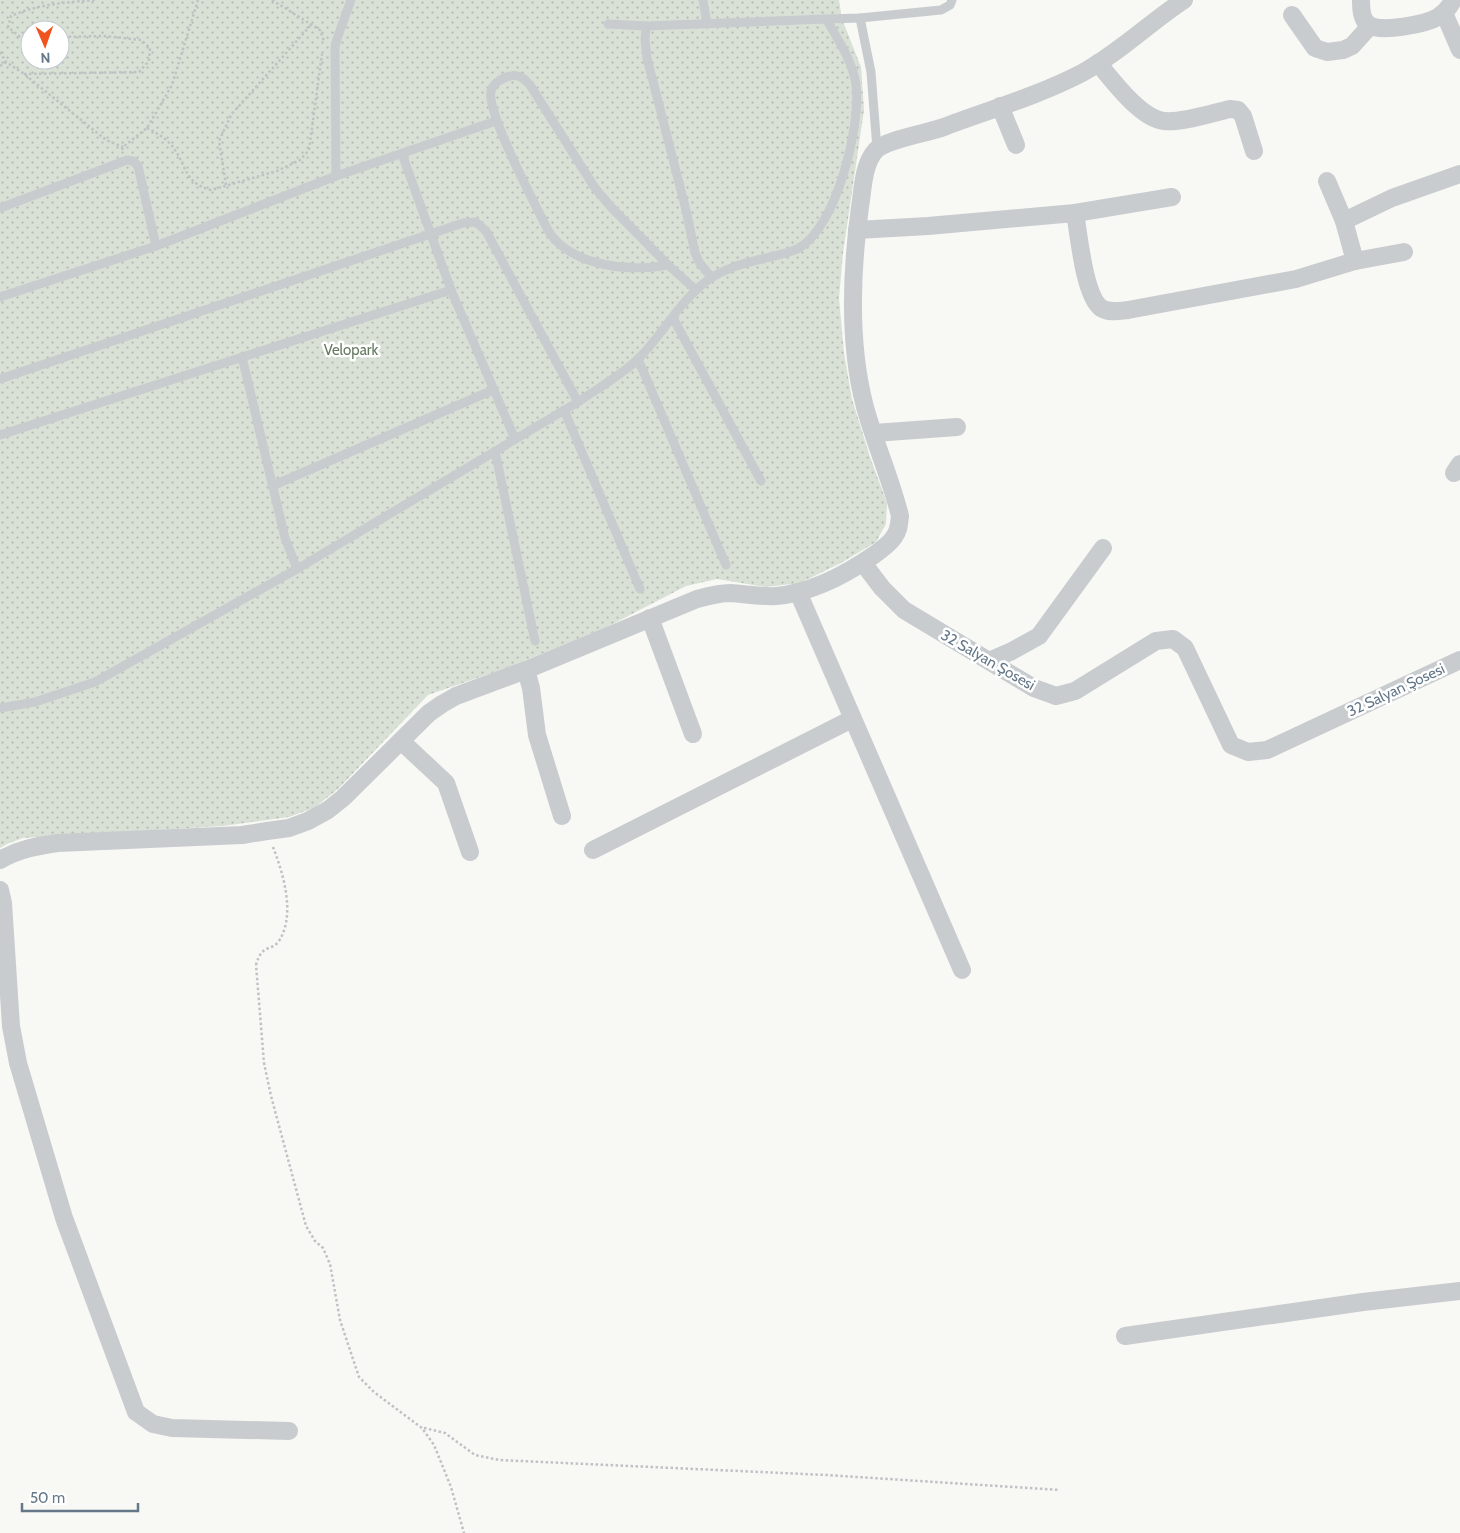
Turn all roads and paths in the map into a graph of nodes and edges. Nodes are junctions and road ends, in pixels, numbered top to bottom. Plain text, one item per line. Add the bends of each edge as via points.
1 (97, 0) edge
2 (198, 0) edge
3 (272, 0) edge
4 (351, 0) edge
5 (703, 0) edge
6 (952, 0) edge
7 (1184, 0) edge
8 (1361, 0) edge
9 (1448, 6) edge
10 (1292, 15) dead end
11 (860, 18) junction
12 (826, 19) junction
13 (608, 24) dead end
14 (707, 24) junction
15 (311, 25) junction
16 (646, 26) junction
17 (1370, 26) junction
18 (20, 37) edge
19 (70, 37) edge
20 (1460, 50) edge
21 (0, 52) edge
22 (6, 62) junction
23 (1098, 63) junction
24 (0, 66) edge
25 (24, 74) junction
26 (1000, 106) junction
27 (496, 121) junction
28 (147, 128) junction
29 (1016, 146) dead end
30 (123, 147) junction
31 (877, 149) junction
32 (1254, 151) dead end
33 (402, 154) junction
34 (119, 163) junction
35 (1460, 174) edge
36 (336, 176) junction
37 (1327, 181) dead end
38 (226, 185) junction
39 (1172, 196) dead end
40 (0, 208) edge
41 (1075, 213) junction
42 (1344, 221) junction
43 (857, 230) junction
44 (430, 235) junction
45 (156, 246) junction
46 (1404, 252) dead end
47 (1355, 261) junction
48 (668, 265) junction
49 (711, 278) junction
50 (451, 290) junction
51 (696, 290) junction
52 (0, 297) edge
53 (673, 318) junction
54 (242, 357) junction
55 (638, 359) junction
56 (0, 379) edge
57 (494, 390) junction
58 (578, 402) junction
59 (564, 410) junction
60 (957, 427) dead end
61 (874, 433) junction
62 (0, 435) edge
63 (514, 439) junction
64 (495, 451) junction
65 (762, 481) dead end
66 (272, 486) junction
67 (1103, 548) dead end
68 (862, 563) junction
69 (726, 565) dead end
70 (297, 569) junction
71 (640, 589) dead end
72 (798, 592) junction
73 (650, 618) junction
74 (535, 640) dead end
75 (1460, 660) edge
76 (989, 661) junction
77 (526, 670) junction
78 (0, 708) edge
79 (852, 719) junction
80 (693, 734) dead end
81 (401, 741) junction
82 (562, 816) dead end
83 (267, 831) junction
84 (593, 850) dead end
85 (470, 852) dead end
86 (0, 860) edge
87 (0, 890) edge
88 (962, 970) dead end
89 (1460, 1291) edge
90 (1125, 1336) dead end
91 (422, 1428) junction
92 (290, 1431) dead end
93 (1060, 1490) dead end
94 (464, 1533) edge

1 - 18 path via 26,10 11,16 8,27
2 - 28 path via 172,85
3 - 15 path
4 - 36 lane via 335,47
5 - 14 lane
6 - 11 lane via 941,10
7 - 23 street
8 - 17 street via 1361,10
9 - 17 street via 1437,18 1392,28
9 - 20 street
10 - 17 street via 1315,48 1327,52 1352,46
11 - 12 lane
11 - 31 lane via 871,72
12 - 14 lane
12 - 49 lane via 842,47 856,83 856,122 837,195 808,242 797,249 733,267
13 - 16 lane
14 - 16 lane
15 - 38 path via 231,115 219,141
15 - 38 path via 320,30 324,40 308,150 300,160 277,171
16 - 49 lane via 647,58 695,253
19 - 25 path via 140,40 150,48 149,61 139,72
21 - 22 path
22 - 24 path
22 - 25 path
23 - 26 street via 1059,84
23 - 32 street via 1129,100 1152,118 1174,121 1238,110
25 - 30 path via 106,140
26 - 29 street
26 - 31 street via 927,133 895,140
27 - 33 lane
27 - 48 lane via 555,242 574,254 626,269
27 - 48 lane via 490,99 495,83 511,76 525,78 595,188
28 - 30 path
28 - 38 path via 158,133 175,149 186,174 201,187 211,190
30 - 34 path
31 - 43 street via 865,174
33 - 36 lane
33 - 44 lane
34 - 40 lane
34 - 45 lane via 127,160 138,166
35 - 42 street via 1392,198
36 - 45 lane
37 - 42 street
39 - 41 street
41 - 43 street
41 - 47 street via 1088,288 1094,301 1112,312 1296,279
42 - 47 street
43 - 61 street via 854,344 865,407
44 - 50 lane
44 - 56 lane
44 - 58 lane via 470,222 482,226
45 - 52 lane
46 - 47 street
48 - 51 lane
49 - 51 lane
50 - 54 lane
50 - 57 lane
51 - 53 lane
53 - 55 lane
53 - 65 lane
54 - 62 lane
54 - 66 lane
55 - 58 lane
55 - 69 lane
57 - 63 lane
57 - 66 lane
58 - 59 lane
59 - 63 lane
59 - 71 lane
60 - 61 street
61 - 68 street via 897,503 899,528 888,544
63 - 64 lane
64 - 70 lane
64 - 74 lane
66 - 70 lane via 285,538
67 - 76 street via 1038,636
68 - 72 street via 834,579
68 - 76 street, 32 Salyan Şosesi via 904,610
70 - 78 lane via 95,682 35,702
72 - 73 street via 776,596 714,594
72 - 79 street
73 - 77 street
73 - 80 street
75 - 76 street, 32 Salyan Şosesi via 1266,750 1248,752 1231,745 1185,648 1174,639 1156,642 1075,691 1056,696 1034,688
77 - 81 street via 456,696 429,713
77 - 82 street via 537,735
79 - 84 street
79 - 88 street
81 - 83 street via 356,787 328,810 289,828
81 - 85 street via 446,783
83 - 86 street via 242,835 58,843 16,851
83 - 91 path via 287,898 286,918 279,940 265,948 256,965 264,1063 274,1105 306,1226 323,1248 330,1264 340,1320 359,1377
87 - 92 street via 11,1026 18,1063 64,1218 136,1412 153,1424 172,1428
89 - 90 street
91 - 93 path via 445,1433 475,1455 499,1460
91 - 94 path via 434,1445

